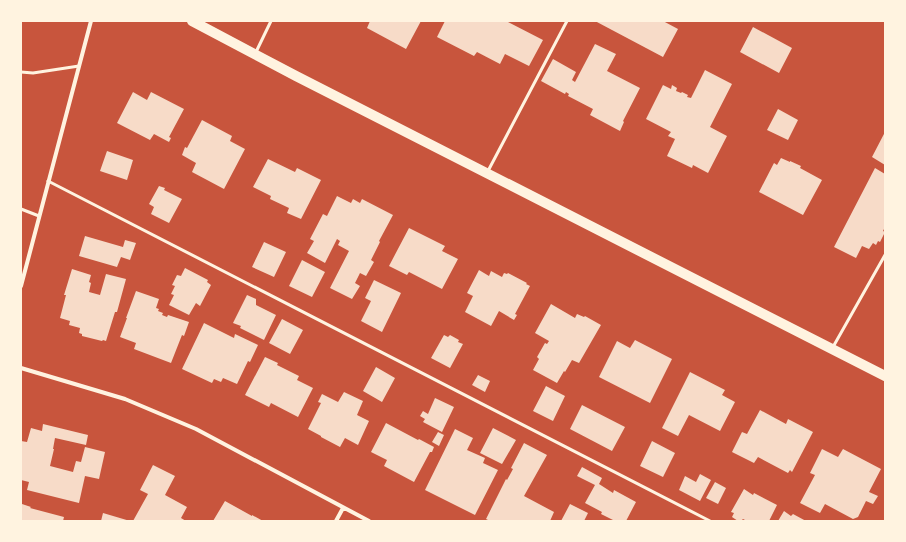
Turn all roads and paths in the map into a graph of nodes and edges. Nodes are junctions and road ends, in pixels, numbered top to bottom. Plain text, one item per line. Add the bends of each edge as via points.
1 (91, 21) edge
2 (192, 21) edge
3 (272, 21) edge
4 (567, 21) edge
5 (256, 54) junction
6 (79, 66) junction
7 (21, 72) edge
8 (488, 173) junction
9 (48, 182) junction
10 (21, 209) edge
11 (39, 216) junction
12 (885, 255) edge
13 (21, 286) edge
14 (832, 348) junction
15 (21, 368) edge
16 (885, 376) edge
17 (343, 508) junction
18 (336, 521) edge
19 (369, 521) edge
20 (710, 521) edge

1 - 6 street
2 - 5 main road
3 - 5 lane
4 - 8 lane
5 - 8 main road
6 - 7 lane via 32,73
6 - 9 street
8 - 14 main road
9 - 11 street
9 - 20 lane
10 - 11 lane
11 - 13 street
12 - 14 lane
14 - 16 main road
15 - 17 street via 125,399 196,429
17 - 18 street
17 - 19 street

